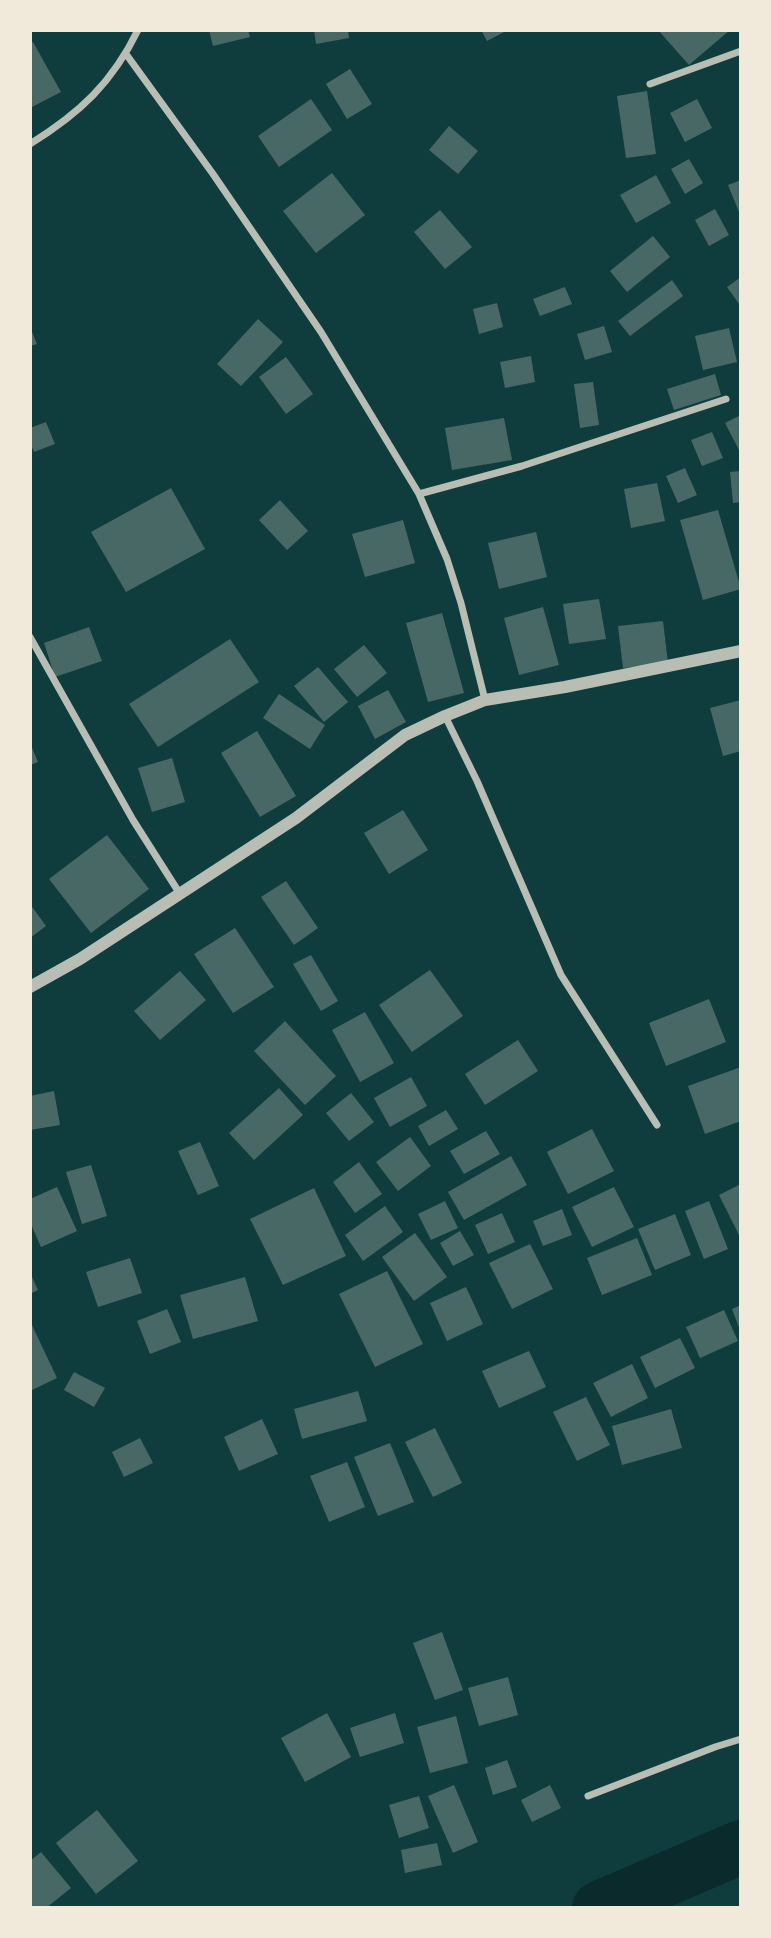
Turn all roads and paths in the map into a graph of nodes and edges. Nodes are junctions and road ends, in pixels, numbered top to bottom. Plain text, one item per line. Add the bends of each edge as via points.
1 (138, 30) edge
2 (741, 51) edge
3 (126, 54) junction
4 (650, 84) dead end
5 (30, 144) edge
6 (726, 399) dead end
7 (419, 494) junction
8 (30, 637) edge
9 (741, 651) edge
10 (485, 700) junction
11 (445, 716) junction
12 (180, 894) junction
13 (30, 987) edge
14 (657, 1125) dead end
15 (741, 1739) edge
16 (588, 1796) dead end

1 - 3 street
2 - 4 street
3 - 5 street via 113,75 74,115
3 - 7 street via 321,332
6 - 7 street via 522,466
7 - 10 street via 451,570
8 - 12 street via 132,820
9 - 10 street
10 - 11 street
11 - 12 street via 405,735 296,818
11 - 14 street via 561,975
12 - 13 street
15 - 16 street

